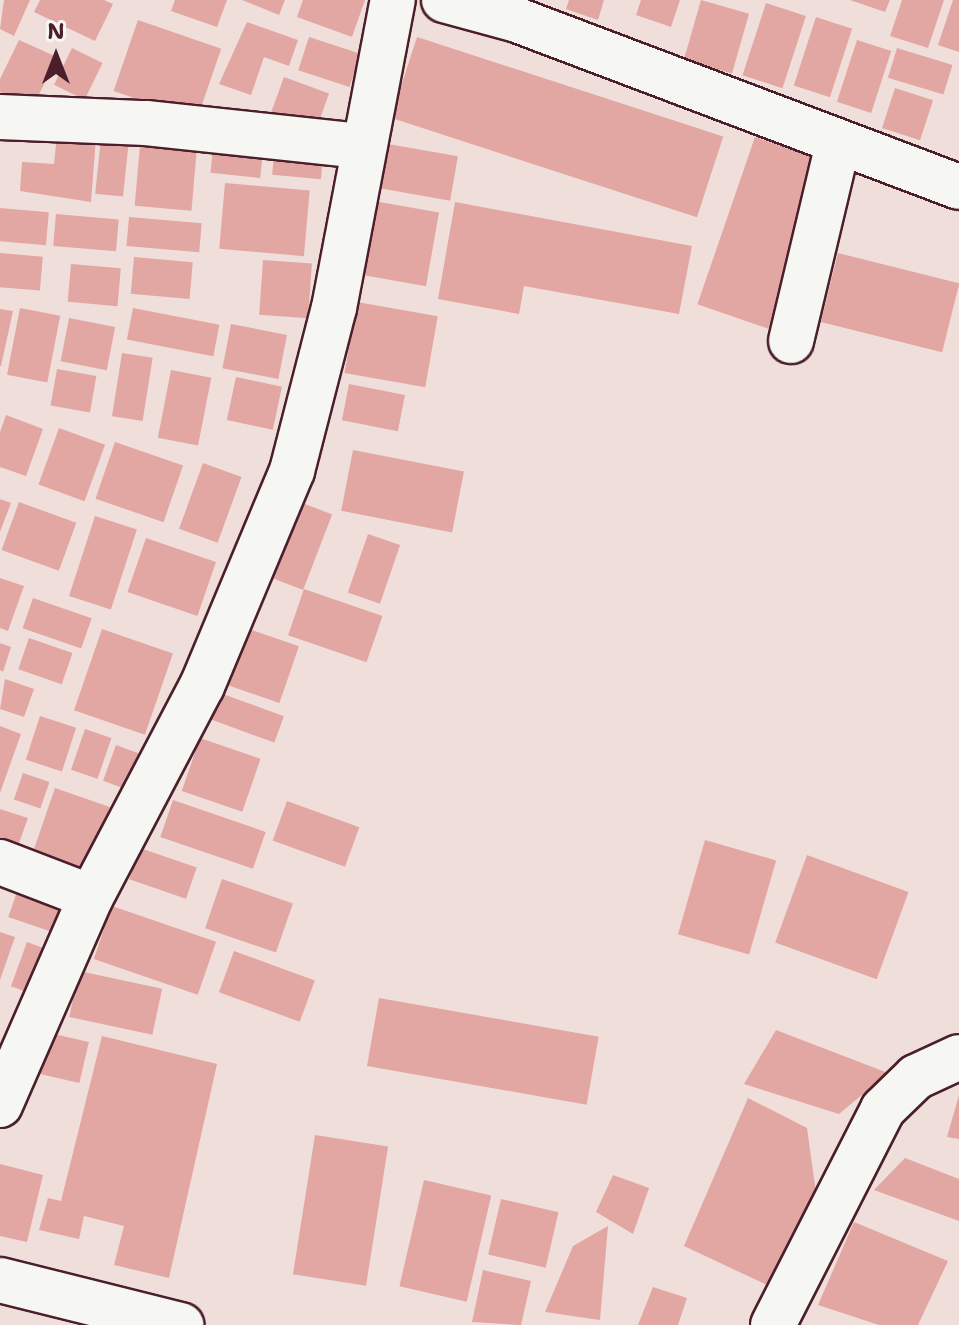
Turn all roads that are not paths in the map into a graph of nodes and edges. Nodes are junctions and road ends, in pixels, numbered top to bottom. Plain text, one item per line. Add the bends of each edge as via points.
1 (393, 0) edge
2 (444, 0) edge
3 (0, 117) edge
4 (838, 144) junction
5 (362, 146) junction
6 (959, 187) edge
7 (791, 341) dead end
8 (0, 862) edge
9 (91, 897) junction
10 (959, 1057) edge
11 (0, 1105) edge
12 (0, 1280) edge
13 (181, 1325) edge
14 (773, 1325) edge

1 - 5 street
2 - 4 street via 517,20
3 - 5 street via 146,123
4 - 6 street
4 - 7 street
5 - 9 street via 334,308 292,471 202,686
8 - 9 street
9 - 11 street
10 - 14 street via 916,1077 883,1109
12 - 13 street

